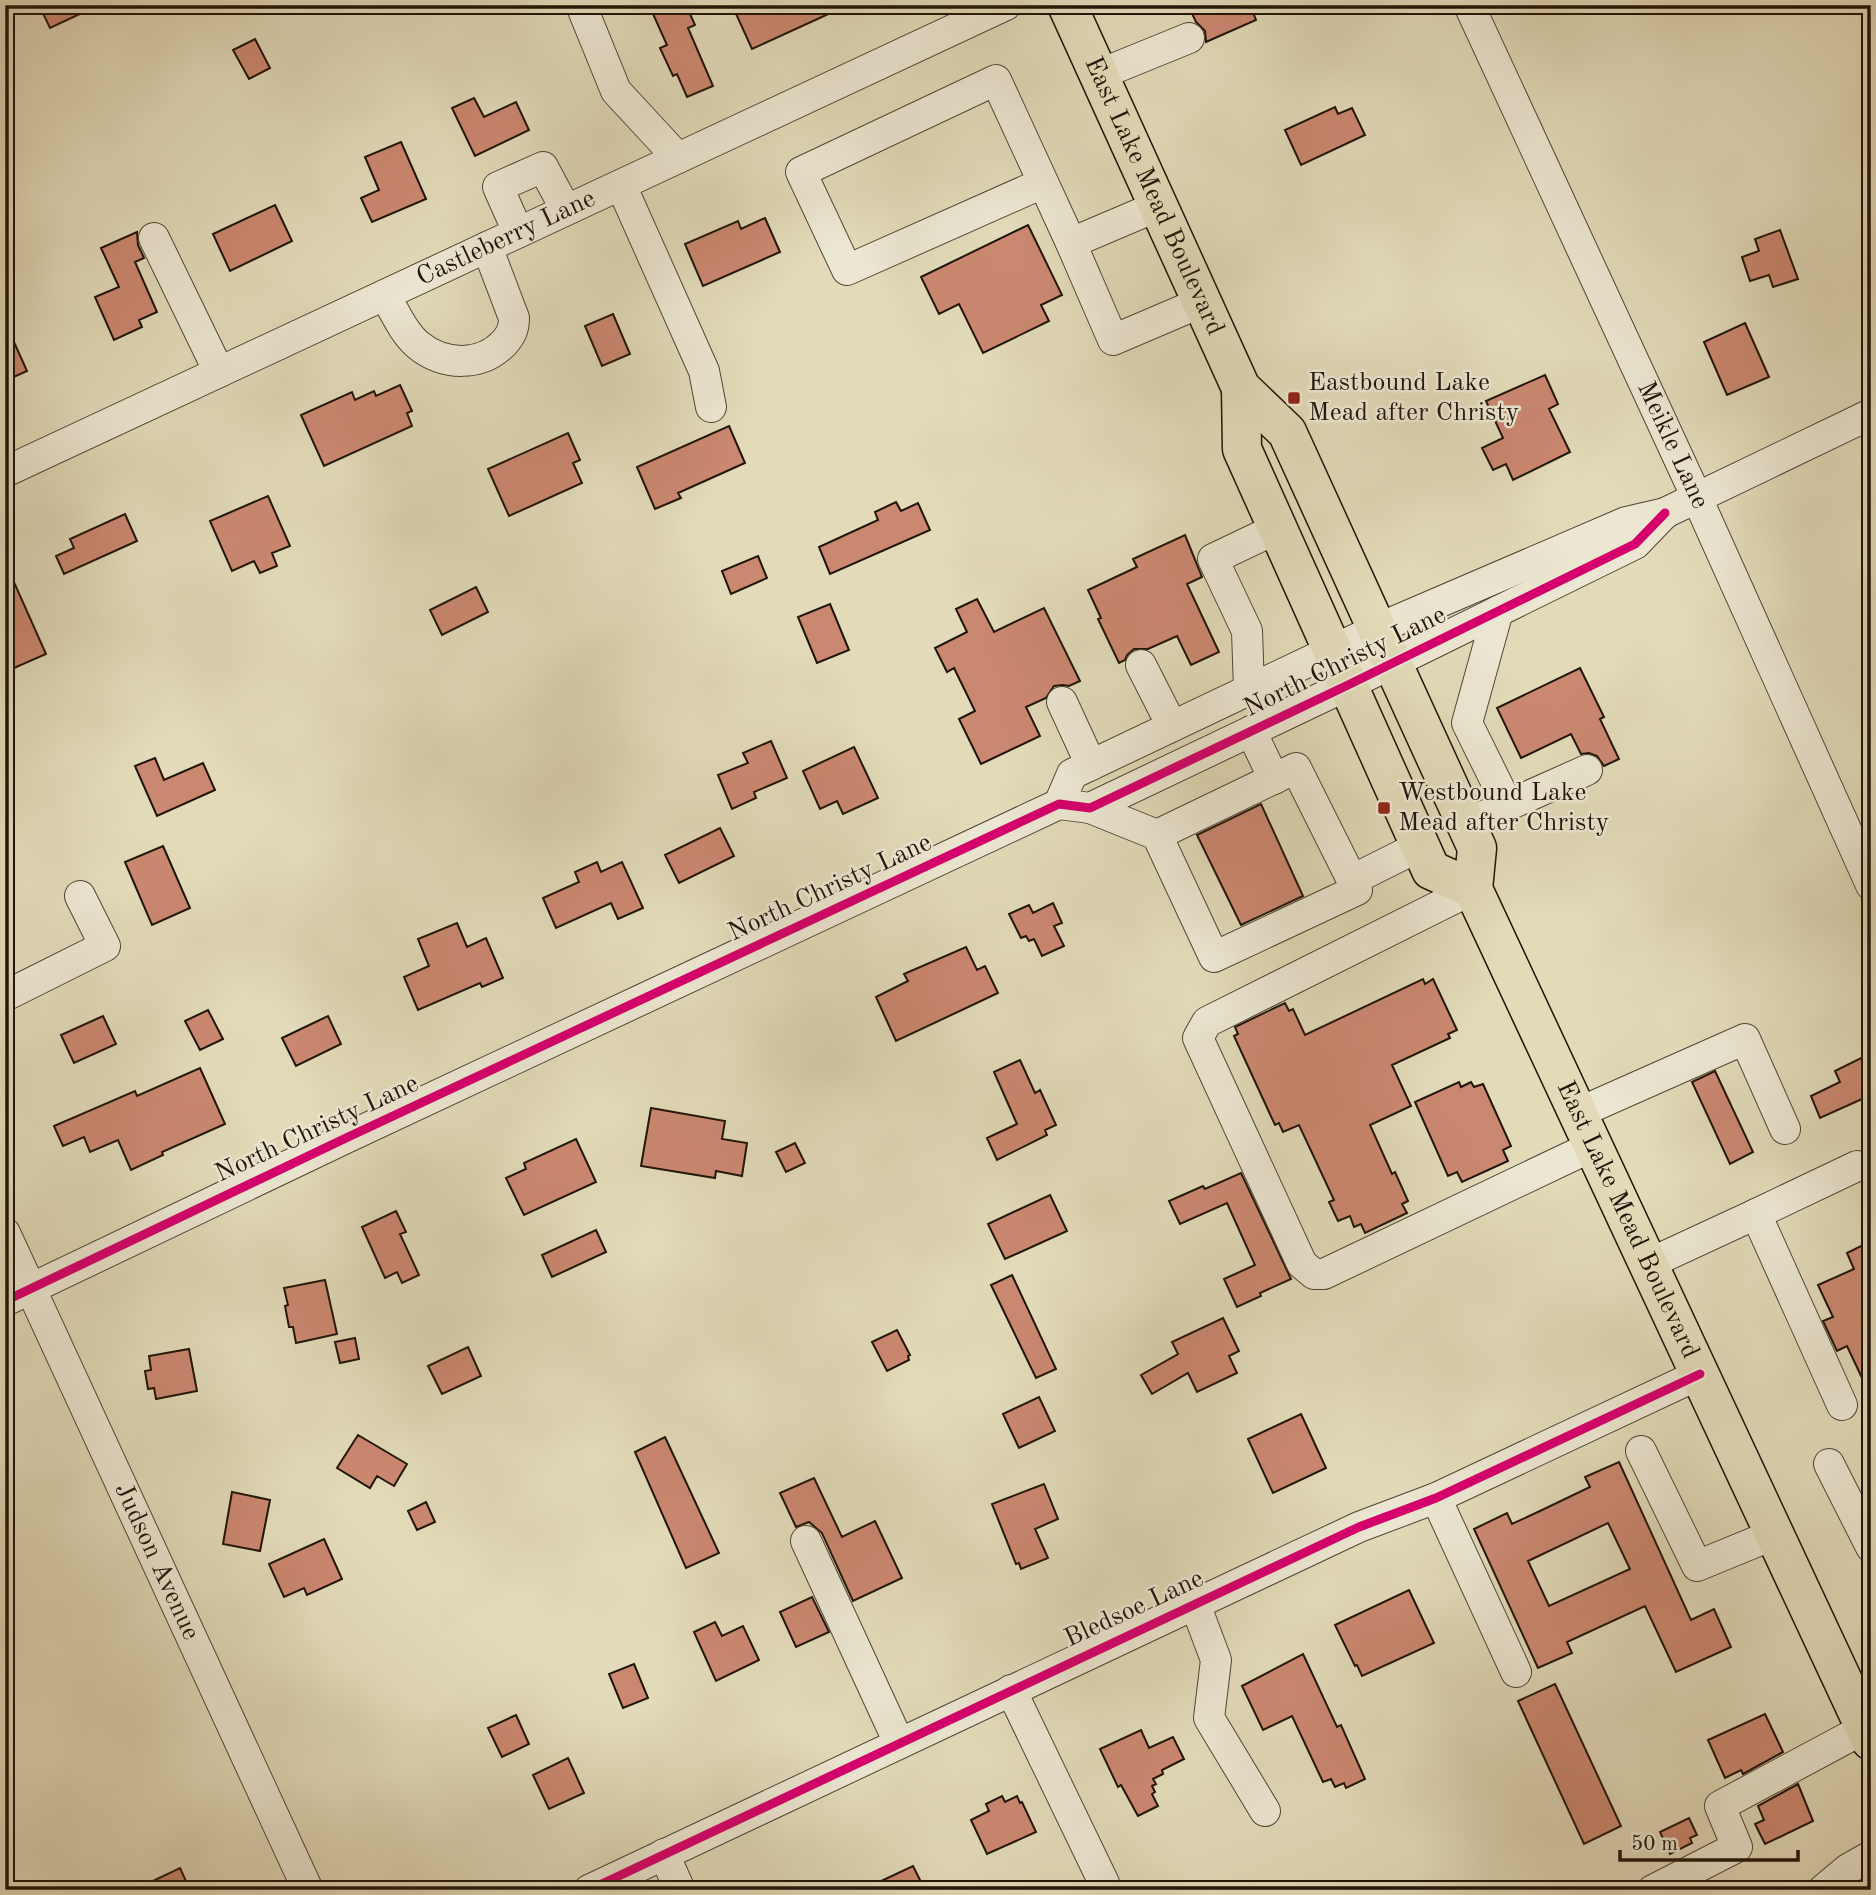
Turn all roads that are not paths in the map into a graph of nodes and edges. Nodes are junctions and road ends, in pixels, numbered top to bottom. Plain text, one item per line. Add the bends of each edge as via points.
1 (581, 5) edge
2 (1006, 5) edge
3 (1067, 5) edge
4 (1469, 5) edge
5 (1189, 38) dead end
6 (1098, 75) junction
7 (678, 158) junction
8 (1043, 183) junction
9 (621, 184) junction
10 (1158, 206) junction
11 (566, 210) junction
12 (518, 232) junction
13 (154, 238) dead end
14 (1071, 243) junction
15 (487, 247) junction
16 (385, 295) junction
17 (1202, 302) junction
18 (219, 372) junction
19 (1241, 388) junction
20 (711, 407) dead end
21 (1871, 414) edge
22 (5, 472) edge
23 (1697, 498) junction
24 (1665, 513) junction
25 (1278, 528) junction
26 (1498, 611) junction
27 (1377, 629) junction
28 (1333, 649) junction
29 (1392, 664) junction
30 (1141, 665) dead end
31 (1348, 685) junction
32 (1249, 689) junction
33 (1062, 702) dead end
34 (1467, 723) junction
35 (1172, 726) junction
36 (1251, 731) junction
37 (1428, 742) junction
38 (1091, 765) junction
39 (1587, 770) dead end
40 (1274, 779) junction
41 (1059, 804) junction
42 (1508, 806) junction
43 (1090, 808) junction
44 (1466, 824) junction
45 (1860, 830) edge
46 (1157, 835) junction
47 (1420, 846) junction
48 (1352, 880) junction
49 (1871, 885) edge
50 (1473, 889) junction
51 (80, 897) dead end
52 (5, 996) edge
53 (1785, 1129) dead end
54 (1585, 1130) junction
55 (1857, 1166) dead end
56 (1756, 1214) junction
57 (5, 1233) edge
58 (1648, 1264) junction
59 (18, 1295) edge
60 (1700, 1374) junction
61 (1842, 1405) dead end
62 (1641, 1451) dead end
63 (1829, 1464) dead end
64 (1436, 1498) junction
65 (1774, 1534) junction
66 (806, 1541) dead end
67 (1871, 1547) edge
68 (1195, 1604) junction
69 (1516, 1671) dead end
70 (1011, 1690) junction
71 (1869, 1731) edge
72 (900, 1743) junction
73 (1265, 1811) dead end
74 (664, 1854) junction
75 (1871, 1856) edge
76 (1104, 1884) dead end
77 (308, 1890) edge
78 (589, 1890) edge
79 (680, 1890) edge
80 (1653, 1890) edge
81 (1823, 1890) edge

1 - 7 street via 616,91
2 - 7 street, Castleberry Lane
3 - 6 main road, East Lake Mead Boulevard
4 - 23 street, Meikle Lane
5 - 6 street
6 - 10 main road, East Lake Mead Boulevard
7 - 9 street, Castleberry Lane
8 - 8 street via 996,80 802,172 847,270
8 - 14 street
9 - 11 street, Castleberry Lane
9 - 20 street via 704,370
10 - 14 street
10 - 17 main road, East Lake Mead Boulevard
11 - 12 street, Castleberry Lane
11 - 12 street via 542,167 498,187
12 - 15 street, Castleberry Lane
13 - 18 street
14 - 17 street via 1113,340
15 - 16 street, Castleberry Lane
15 - 16 street via 514,318 514,327 489,356 466,362 430,353 404,329
16 - 18 street, Castleberry Lane
17 - 19 main road, East Lake Mead Boulevard
18 - 22 street, Castleberry Lane
19 - 25 main road, East Lake Mead Boulevard via 1242,449
19 - 27 main road, East Lake Mead Boulevard via 1287,432
21 - 23 street, North Christy Lane
23 - 24 street, North Christy Lane
23 - 45 street, Meikle Lane
24 - 26 street, North Christy Lane via 1635,544
24 - 27 street, North Christy Lane via 1626,522
25 - 28 main road, East Lake Mead Boulevard
25 - 32 street via 1213,559 1247,631
26 - 29 street, North Christy Lane
26 - 34 street
27 - 28 street, North Christy Lane
27 - 29 main road, East Lake Mead Boulevard
28 - 31 main road, East Lake Mead Boulevard
28 - 32 street, North Christy Lane
29 - 31 street, North Christy Lane
29 - 37 main road, East Lake Mead Boulevard
30 - 35 street
31 - 36 street, North Christy Lane
31 - 47 main road, East Lake Mead Boulevard
32 - 35 street, North Christy Lane
33 - 38 street
34 - 37 street
34 - 42 street
35 - 38 street, North Christy Lane
36 - 40 street
36 - 43 street, North Christy Lane
37 - 44 main road, East Lake Mead Boulevard
38 - 41 street, North Christy Lane via 1072,774
39 - 42 street
40 - 46 street
40 - 48 street via 1296,768
41 - 43 street
41 - 59 street, North Christy Lane
42 - 44 street
43 - 46 street
44 - 50 main road, East Lake Mead Boulevard via 1477,848
45 - 49 street, Meikle Lane
46 - 48 street via 1214,957 1357,890
47 - 48 street
47 - 50 main road, East Lake Mead Boulevard via 1431,870
50 - 54 main road, East Lake Mead Boulevard
50 - 54 street via 1207,1022 1201,1030 1198,1038 1302,1264 1314,1274 1324,1274
51 - 52 street via 105,946
53 - 54 street via 1745,1039
54 - 58 main road, East Lake Mead Boulevard
55 - 56 street
56 - 58 street
56 - 61 street
57 - 59 street, Judson Avenue
58 - 60 main road, East Lake Mead Boulevard
59 - 77 street, Judson Avenue
60 - 64 street, Bledsoe Lane
60 - 65 main road, East Lake Mead Boulevard
62 - 65 street via 1698,1566
63 - 67 street
64 - 68 street, Bledsoe Lane via 1359,1527
64 - 69 street
65 - 71 main road, East Lake Mead Boulevard
66 - 72 street
68 - 70 street, Bledsoe Lane
68 - 73 street via 1216,1660 1209,1717
70 - 72 street, Bledsoe Lane
70 - 76 street
71 - 80 street via 1720,1806 1737,1847
72 - 74 street, Bledsoe Lane
74 - 78 street, Bledsoe Lane
74 - 79 street
75 - 81 street

